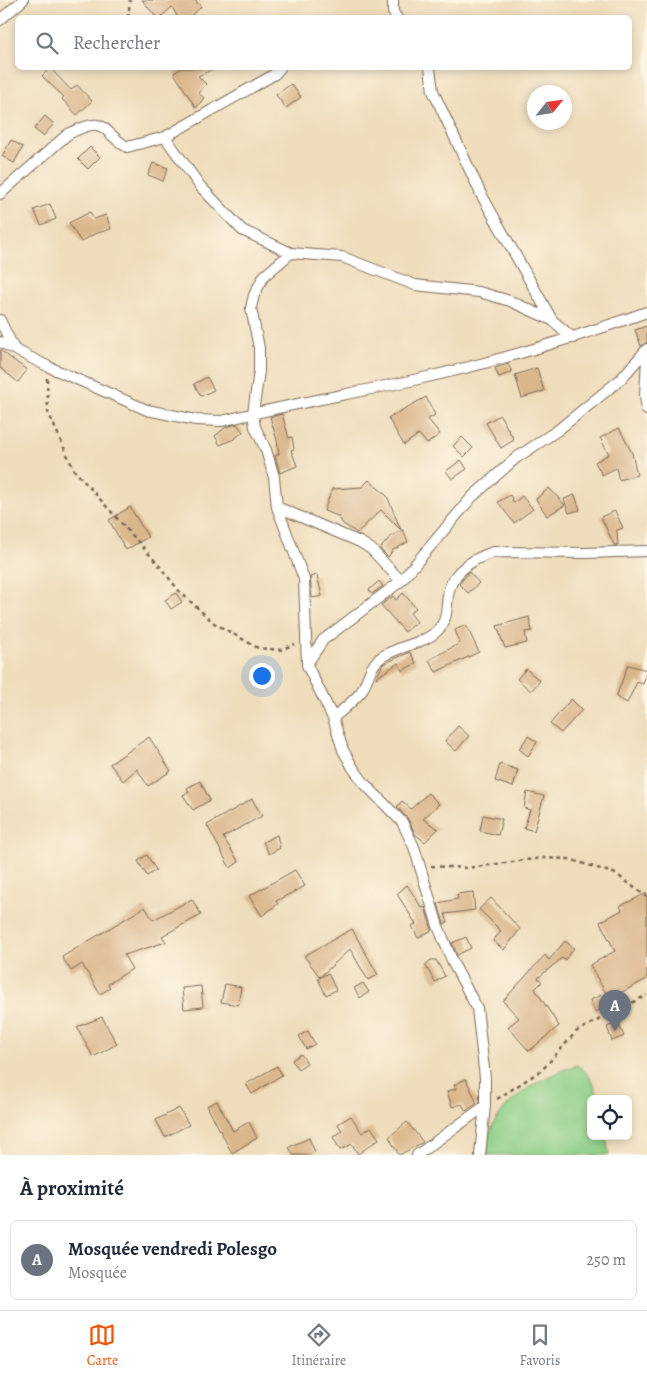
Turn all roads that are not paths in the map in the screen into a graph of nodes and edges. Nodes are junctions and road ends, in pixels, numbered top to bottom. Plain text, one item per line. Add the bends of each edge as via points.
1 (23, 0) edge
2 (393, 0) edge
3 (392, 15) edge
4 (0, 20) edge
5 (278, 70) edge
6 (430, 70) edge
7 (165, 137) junction
8 (0, 194) edge
9 (291, 254) junction
10 (647, 312) edge
11 (0, 320) edge
12 (552, 320) junction
13 (573, 338) junction
14 (0, 342) edge
15 (14, 349) junction
16 (647, 349) edge
17 (647, 357) edge
18 (647, 410) edge
19 (254, 413) junction
20 (276, 507) junction
21 (647, 551) edge
22 (401, 581) junction
23 (307, 665) junction
24 (333, 718) junction
25 (485, 1106) junction
26 (417, 1155) edge
27 (480, 1155) edge

1 - 4 street
2 - 3 street
5 - 7 street
6 - 12 street via 433,91 481,194
7 - 8 street via 128,147 100,125 81,128 68,134
7 - 9 street via 200,186 231,220 242,230
9 - 12 street via 342,257 415,285 479,292 510,301
9 - 19 street via 264,276 254,295 251,308 259,348 259,371
10 - 13 street
11 - 15 street
12 - 13 street
13 - 19 street via 416,380
14 - 15 street
15 - 19 street via 122,400 166,415 222,421
16 - 22 street via 621,379 558,430 516,458 472,497
17 - 18 street
19 - 20 street via 255,427 274,477
20 - 22 street via 360,542 371,549
20 - 23 street via 304,579
21 - 24 street via 493,552 480,556 451,583 446,617 438,630 380,658 373,665 362,690
22 - 23 street via 323,640
23 - 24 street
24 - 25 street via 343,750 353,768 402,822 414,847 438,926 477,1008
25 - 26 street
25 - 27 street

